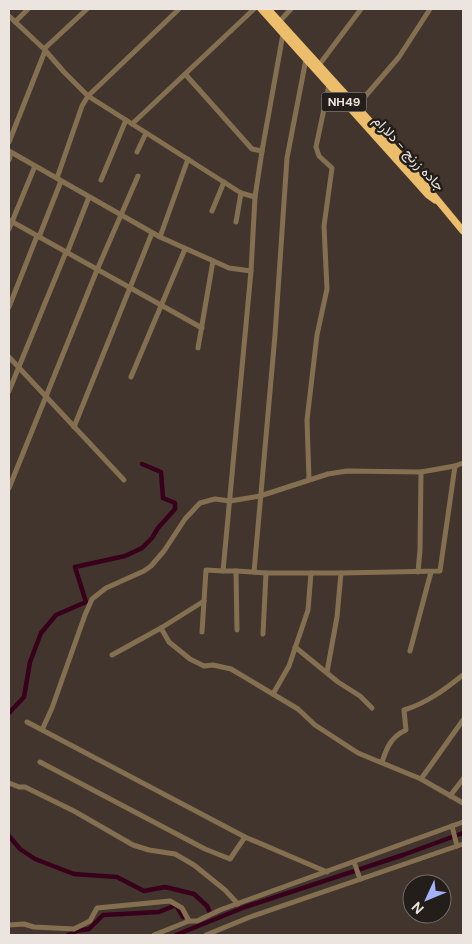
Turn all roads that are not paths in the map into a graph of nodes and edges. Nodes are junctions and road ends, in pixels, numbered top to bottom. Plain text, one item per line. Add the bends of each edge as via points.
1 (28, 9) edge
2 (87, 9) edge
3 (179, 9) edge
4 (254, 9) edge
5 (261, 9) edge
6 (268, 9) edge
7 (291, 9) edge
8 (361, 9) edge
9 (430, 9) edge
10 (9, 16) edge
11 (15, 22) junction
12 (279, 22) junction
13 (283, 34) junction
14 (44, 50) junction
15 (306, 59) junction
16 (319, 65) junction
17 (186, 74) junction
18 (329, 84) junction
19 (88, 96) junction
20 (356, 107) junction
21 (126, 120) junction
22 (132, 124) junction
23 (146, 133) junction
24 (9, 142) edge
25 (9, 151) edge
26 (262, 151) junction
27 (138, 152) dead end
28 (9, 154) edge
29 (9, 160) edge
30 (188, 160) junction
31 (35, 166) junction
32 (138, 176) dead end
33 (59, 179) junction
34 (101, 180) dead end
35 (224, 182) junction
36 (241, 193) junction
37 (89, 197) junction
38 (255, 197) junction
39 (439, 203) junction
40 (212, 211) dead end
41 (120, 215) junction
42 (10, 221) edge
43 (236, 222) dead end
44 (9, 229) edge
45 (463, 231) edge
46 (152, 233) junction
47 (38, 236) junction
48 (160, 237) junction
49 (185, 249) junction
50 (66, 252) junction
51 (213, 261) junction
52 (97, 270) junction
53 (251, 271) junction
54 (130, 288) junction
55 (162, 305) junction
56 (9, 307) edge
57 (202, 328) junction
58 (198, 348) dead end
59 (9, 357) edge
60 (18, 367) junction
61 (131, 378) dead end
62 (9, 391) edge
63 (46, 396) junction
64 (74, 427) junction
65 (463, 463) edge
66 (455, 466) junction
67 (421, 472) junction
68 (309, 479) junction
69 (124, 480) dead end
70 (9, 488) edge
71 (260, 496) junction
72 (230, 501) junction
73 (223, 571) junction
74 (236, 571) junction
75 (254, 572) junction
76 (418, 572) junction
77 (432, 572) junction
78 (266, 573) junction
79 (311, 573) junction
80 (340, 573) junction
81 (204, 601) junction
82 (161, 628) junction
83 (237, 630) dead end
84 (202, 632) dead end
85 (263, 634) dead end
86 (295, 647) junction
87 (410, 651) dead end
88 (112, 655) dead end
89 (327, 672) junction
90 (463, 675) edge
91 (274, 694) junction
92 (372, 708) dead end
93 (463, 720) edge
94 (27, 722) dead end
95 (42, 730) junction
96 (40, 762) dead end
97 (382, 762) junction
98 (421, 779) junction
99 (463, 779) edge
100 (9, 783) edge
101 (450, 796) junction
102 (463, 803) edge
103 (463, 822) edge
104 (452, 826) junction
105 (245, 837) junction
106 (463, 844) edge
107 (456, 846) junction
108 (354, 862) junction
109 (327, 872) junction
110 (360, 879) junction
111 (238, 904) junction
112 (189, 921) junction
113 (9, 925) edge
114 (154, 935) edge
115 (206, 935) edge

1 - 11 street
2 - 14 street
3 - 19 street
4 - 17 street
5 - 13 highway, جاده زرنج - دلارام / NH49
6 - 12 highway, جاده زرنج - دلارام / NH49
7 - 12 street
8 - 16 street
9 - 20 street via 400,58
10 - 11 street
11 - 14 street
12 - 16 highway, جاده زرنج - دلارام / NH49
13 - 15 highway, جاده زرنج - دلارام / NH49
13 - 26 street
14 - 19 street
14 - 24 street
15 - 18 highway, جاده زرنج - دلارام / NH49
15 - 71 street via 287,158
16 - 20 highway, جاده زرنج - دلارام / NH49
17 - 22 street
17 - 26 street via 252,149
18 - 39 highway, جاده زرنج - دلارام / NH49 via 428,195
18 - 68 street via 316,147 319,156 332,168 324,226 327,289 317,335 307,420
19 - 21 street
19 - 33 street
20 - 39 highway, جاده زرنج - دلارام / NH49 via 432,191
21 - 22 street
21 - 34 street
22 - 23 street
23 - 27 street
23 - 30 street
25 - 31 street
26 - 38 street
28 - 29 street
30 - 35 street
30 - 48 street
31 - 33 street
31 - 42 street
32 - 41 street
33 - 37 street
33 - 47 street
35 - 36 street
35 - 40 street
36 - 38 street
36 - 43 street
37 - 41 street
37 - 50 street
38 - 53 street
39 - 45 highway, جاده زرنج - دلارام / NH49
41 - 46 street
41 - 52 street
42 - 44 street
42 - 47 street
46 - 48 street
46 - 54 street
47 - 50 street
47 - 56 street
48 - 49 street
49 - 51 street
49 - 55 street
50 - 52 street
50 - 60 street
51 - 53 street
51 - 57 street
52 - 54 street
52 - 63 street
53 - 72 street
54 - 55 street
54 - 64 street
55 - 57 street
55 - 61 street
57 - 58 street
59 - 60 street
60 - 62 street
60 - 63 street
63 - 64 street
63 - 70 street
64 - 69 street
65 - 66 street
66 - 67 street
66 - 77 street via 440,569
67 - 68 street via 347,471
67 - 76 street
68 - 71 street
71 - 72 street
71 - 75 street
72 - 73 street
72 - 95 street via 215,499 200,503 151,566 106,588 92,599
73 - 74 street
73 - 81 street via 206,570
74 - 75 street
74 - 83 street
75 - 78 street
76 - 77 street
76 - 80 street
77 - 87 street
78 - 79 street
78 - 85 street
79 - 80 street
79 - 86 street via 308,610
80 - 89 street via 337,617
81 - 82 street
81 - 84 street
82 - 88 street
82 - 91 street via 169,642 190,659 204,666 231,669
86 - 89 street
86 - 91 street
89 - 92 street
90 - 97 street via 434,697 404,710 406,730 396,734
91 - 97 street via 298,709 315,725 358,752
93 - 98 street
94 - 95 street
95 - 105 street
96 - 105 street via 230,859
97 - 98 street
98 - 101 street
99 - 101 street
100 - 111 street via 26,787 74,811 133,846 175,854 194,865
101 - 102 street
103 - 104 street
104 - 107 street
104 - 108 street
105 - 109 street
106 - 107 street
107 - 110 street
108 - 109 street
108 - 110 street
109 - 111 street
110 - 115 street
111 - 112 street via 197,921
112 - 113 street via 182,908 170,901 97,908 90,920 74,929
112 - 114 street

